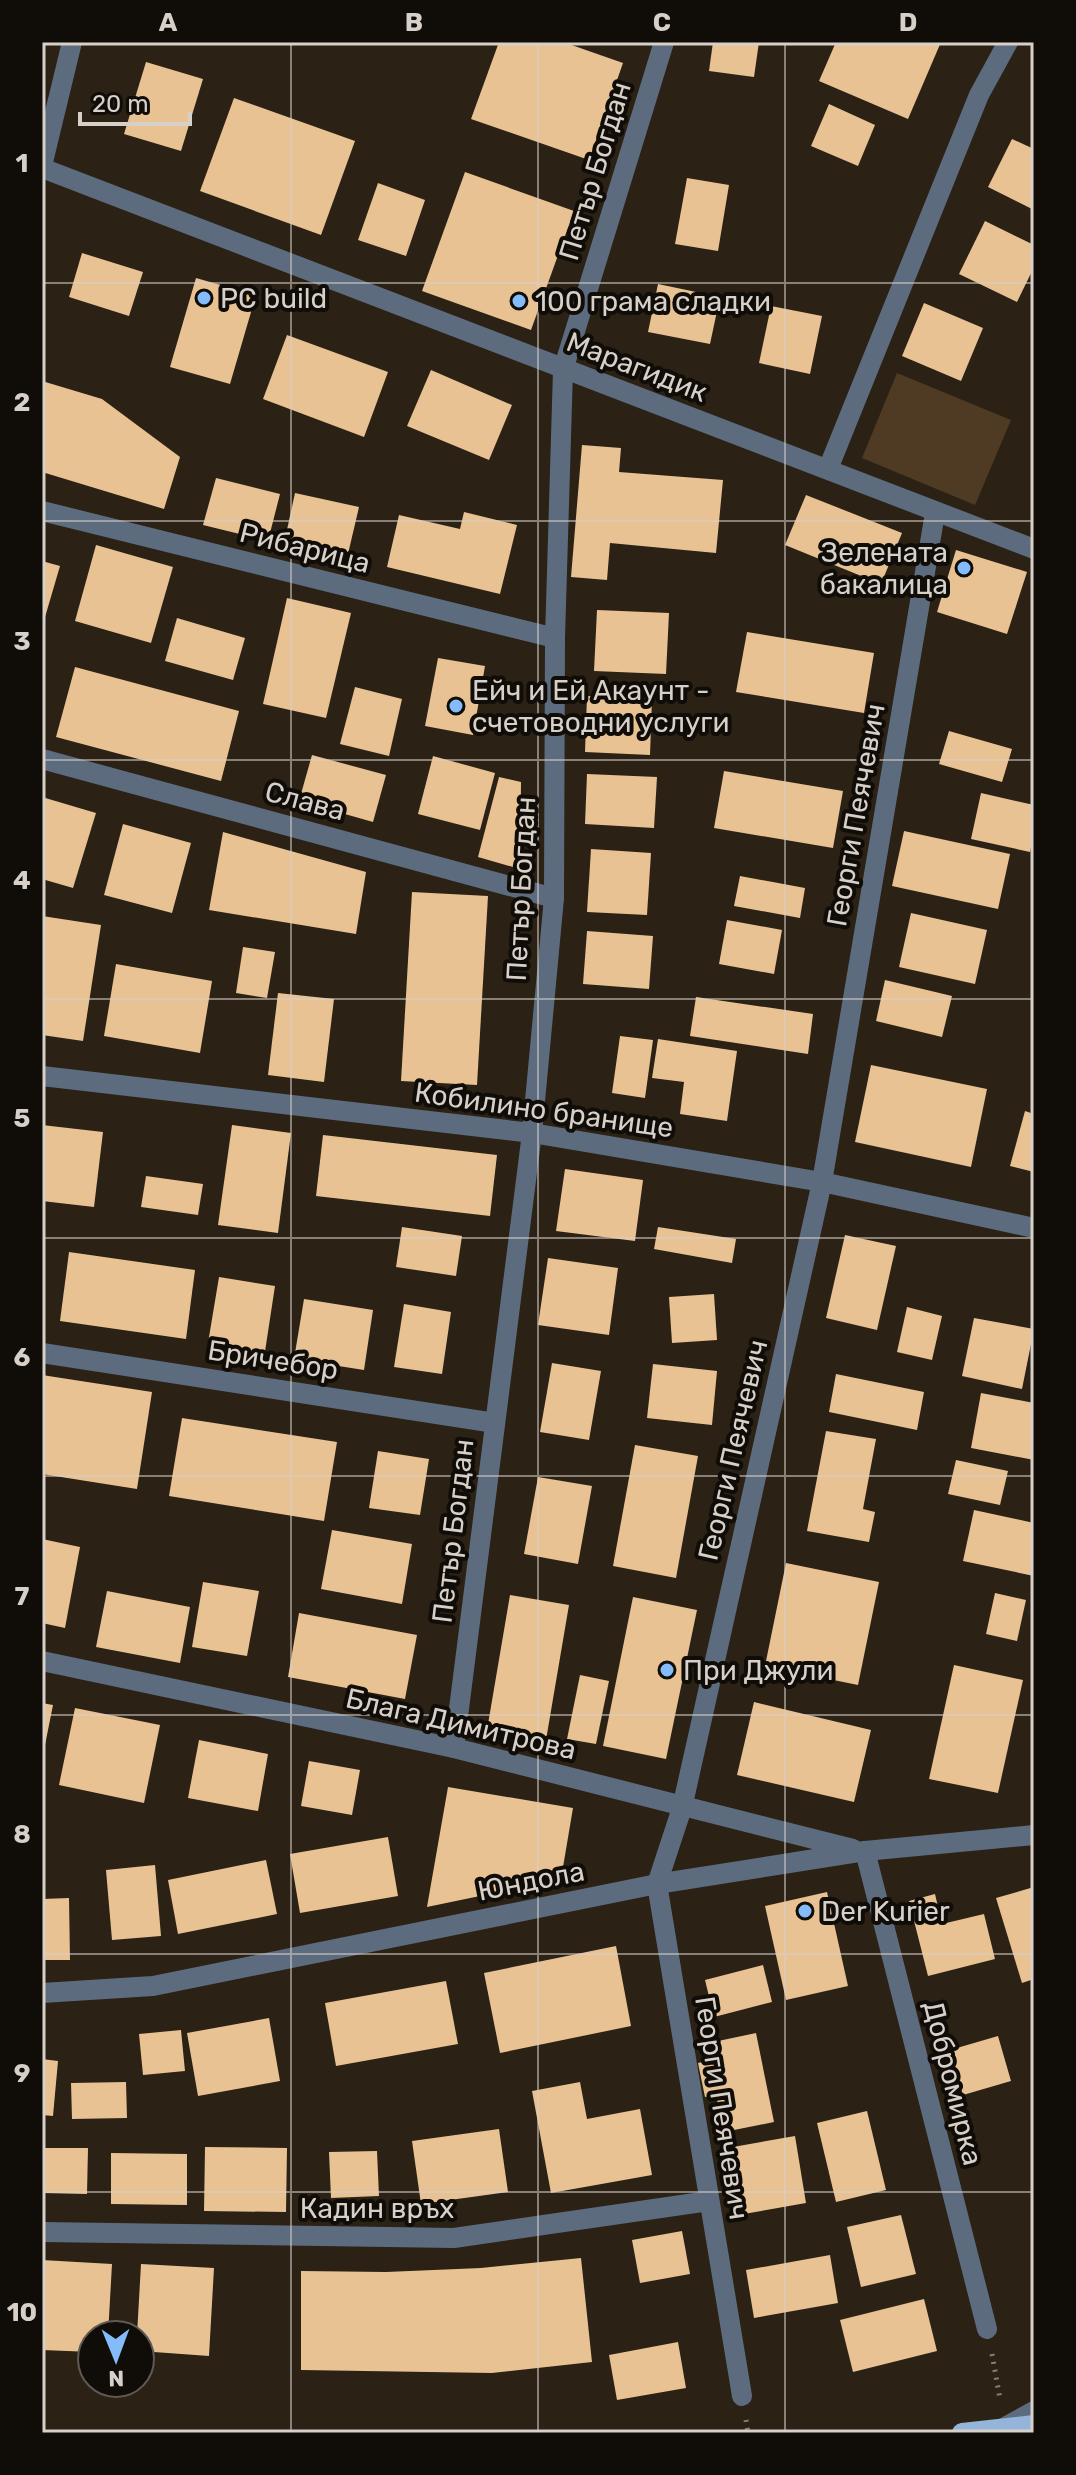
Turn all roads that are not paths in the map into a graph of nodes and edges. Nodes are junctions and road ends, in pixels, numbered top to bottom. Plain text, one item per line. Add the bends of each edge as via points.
1 (72, 42) edge
2 (1008, 42) edge
3 (657, 44) edge
4 (42, 167) edge
5 (563, 370) junction
6 (828, 469) junction
7 (42, 511) edge
8 (935, 513) junction
9 (1034, 549) edge
10 (555, 638) junction
11 (42, 759) edge
12 (554, 898) junction
13 (42, 1076) edge
14 (532, 1133) junction
15 (822, 1182) junction
16 (1034, 1228) edge
17 (42, 1353) edge
18 (495, 1423) junction
19 (42, 1661) edge
20 (454, 1748) junction
21 (682, 1808) junction
22 (1034, 1835) edge
23 (865, 1851) junction
24 (657, 1884) junction
25 (42, 1993) edge
26 (709, 2201) junction
27 (42, 2232) edge
28 (987, 2329) road end
29 (742, 2396) dead end
30 (1034, 2411) edge
31 (1034, 2425) edge
32 (1005, 2427) junction
33 (962, 2433) edge

1 - 4 street
2 - 6 street via 979,95
3 - 5 street, Петър Богдан
4 - 5 street, Марагидик
5 - 6 street, Марагидик
5 - 10 street, Петър Богдан
6 - 8 street, Марагидик
7 - 10 street, Рибарица
8 - 9 street, Марагидик
8 - 15 street, Георги Пеячевич
10 - 12 street, Петър Богдан
11 - 12 street, Слава
12 - 14 street, Петър Богдан
13 - 14 street, Кобилино бранище
14 - 15 street, Кобилино бранище
14 - 18 street, Петър Богдан
15 - 16 street, Кобилино бранище
15 - 21 street, Георги Пеячевич
17 - 18 street, Бричебор
18 - 20 street, Петър Богдан
19 - 20 street, Блага Димитрова
20 - 21 street, Блага Димитрова
21 - 23 street, Блага Димитрова
21 - 24 street, Георги Пеячевич
22 - 23 street, Юндола
23 - 24 street, Юндола
23 - 28 street, Добромирка
24 - 25 street, Юндола via 153,1986
24 - 26 street, Георги Пеячевич
26 - 27 street, Кадин връх via 454,2238
26 - 29 street, Георги Пеячевич
30 - 32 street
31 - 32 main road
32 - 33 main road

